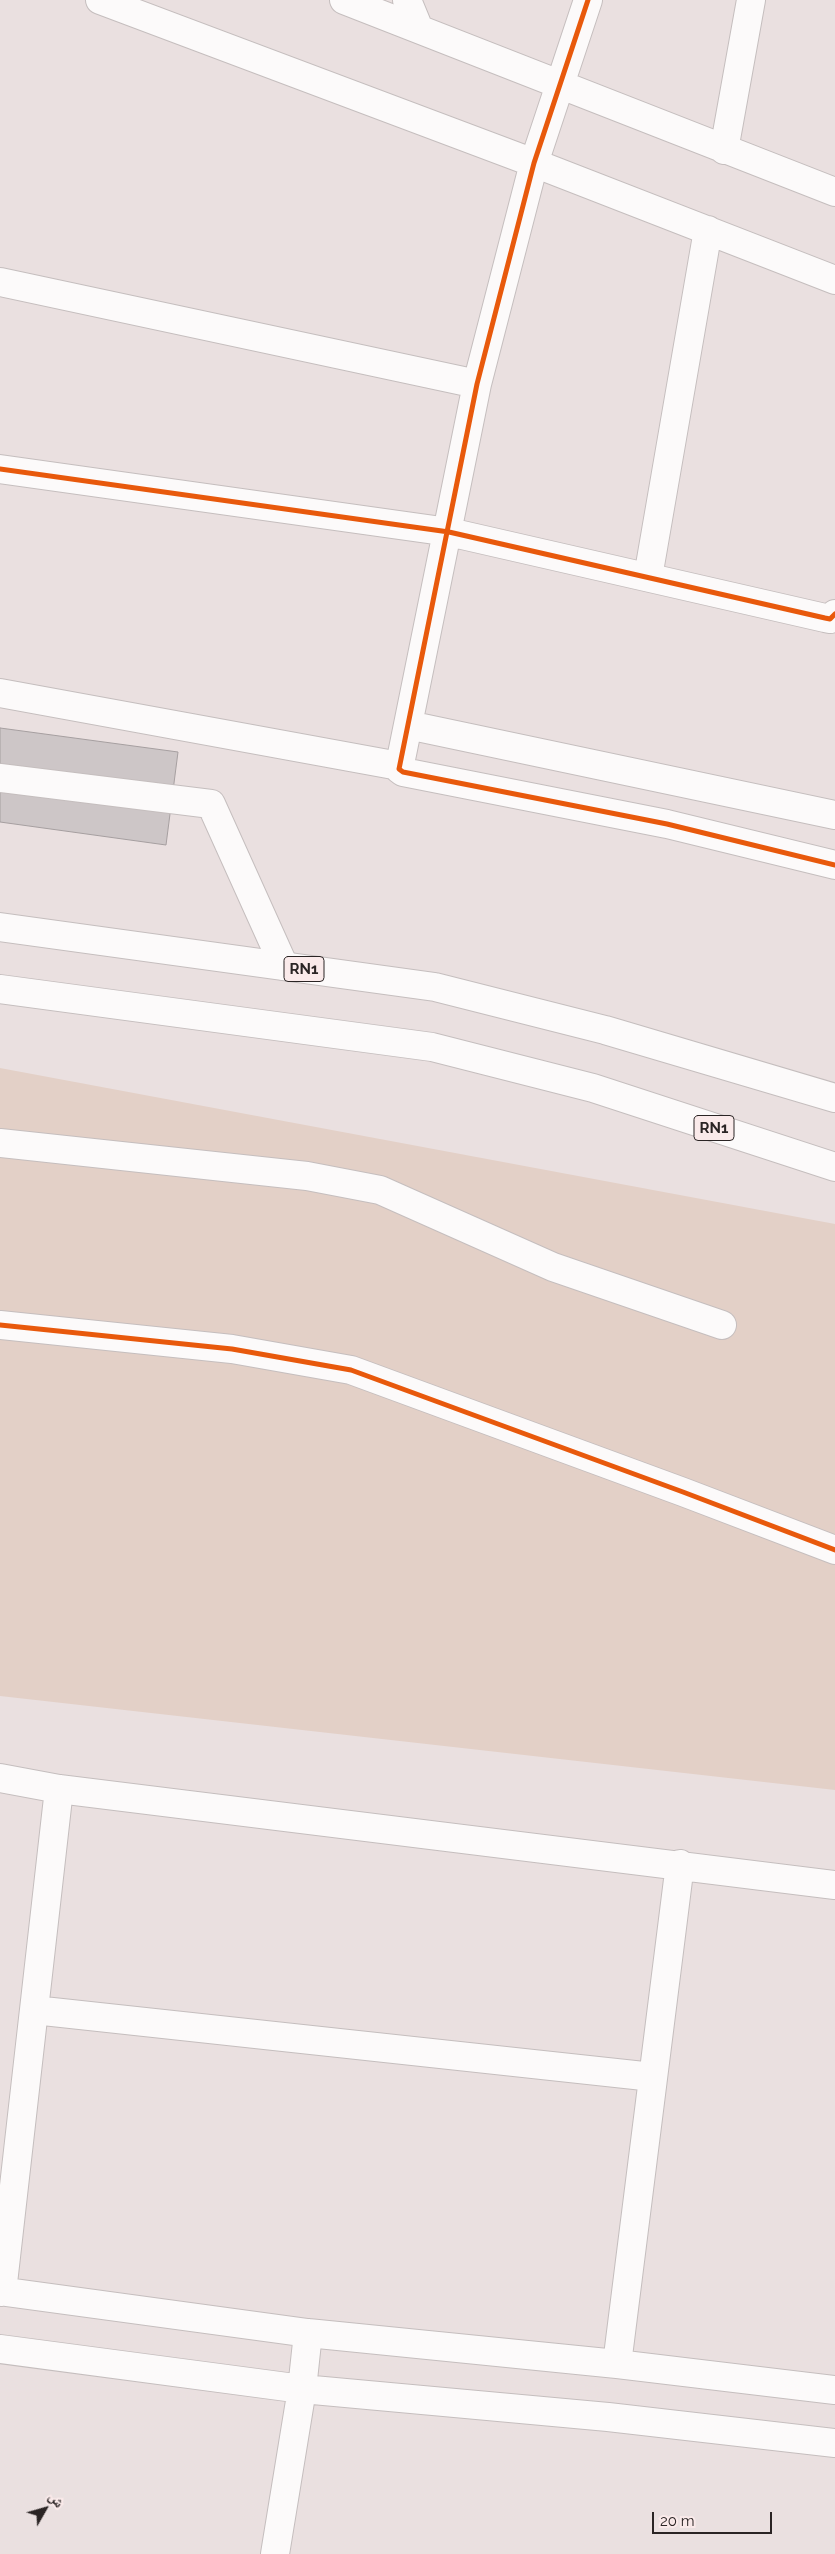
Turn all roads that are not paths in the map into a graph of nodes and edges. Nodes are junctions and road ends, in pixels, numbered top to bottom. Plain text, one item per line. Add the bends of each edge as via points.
1 (100, 0) edge
2 (344, 0) edge
3 (407, 0) edge
4 (588, 0) edge
5 (751, 0) edge
6 (419, 29) junction
7 (560, 83) junction
8 (724, 150) junction
9 (534, 163) junction
10 (835, 192) edge
11 (708, 230) junction
12 (835, 280) edge
13 (0, 282) edge
14 (477, 384) junction
15 (0, 469) edge
16 (449, 532) junction
17 (648, 577) junction
18 (835, 614) edge
19 (0, 693) edge
20 (408, 726) junction
21 (400, 768) junction
22 (0, 778) edge
23 (672, 780) junction
24 (835, 814) edge
25 (667, 824) junction
26 (835, 865) edge
27 (0, 927) edge
28 (284, 966) junction
29 (0, 988) edge
30 (835, 1098) edge
31 (0, 1143) edge
32 (835, 1167) edge
33 (0, 1325) edge
34 (722, 1325) dead end
35 (835, 1550) edge
36 (0, 1778) edge
37 (59, 1789) junction
38 (680, 1864) junction
39 (835, 1885) edge
40 (34, 2010) junction
41 (653, 2077) junction
42 (1, 2291) edge
43 (308, 2333) junction
44 (0, 2349) edge
45 (617, 2364) junction
46 (302, 2389) junction
47 (835, 2390) edge
48 (835, 2443) edge
49 (275, 2554) edge

1 - 9 street
2 - 6 street
3 - 6 street
4 - 7 street
5 - 8 street
6 - 7 street
7 - 8 street
7 - 9 street
8 - 10 street
9 - 11 street
9 - 14 street
11 - 12 street
11 - 17 street
13 - 14 street
14 - 16 street
15 - 16 street
16 - 17 street
16 - 20 street
17 - 18 street via 825,618
19 - 21 street
20 - 21 street
20 - 23 street
21 - 25 street
22 - 28 street via 211,804
23 - 24 street
23 - 25 street
25 - 26 street
27 - 28 street, RN1
28 - 30 street, RN1 via 435,988 605,1030
29 - 32 street, RN1 via 432,1047 593,1088
31 - 34 street via 307,1176 380,1190 553,1267
33 - 35 street via 232,1349 351,1370
36 - 37 street
37 - 38 street
37 - 40 street
38 - 39 street
38 - 41 street
40 - 41 street
40 - 42 street
41 - 45 street
42 - 43 street
43 - 45 street
43 - 46 street
44 - 46 street
45 - 47 street
46 - 48 street via 618,2418
46 - 49 street

